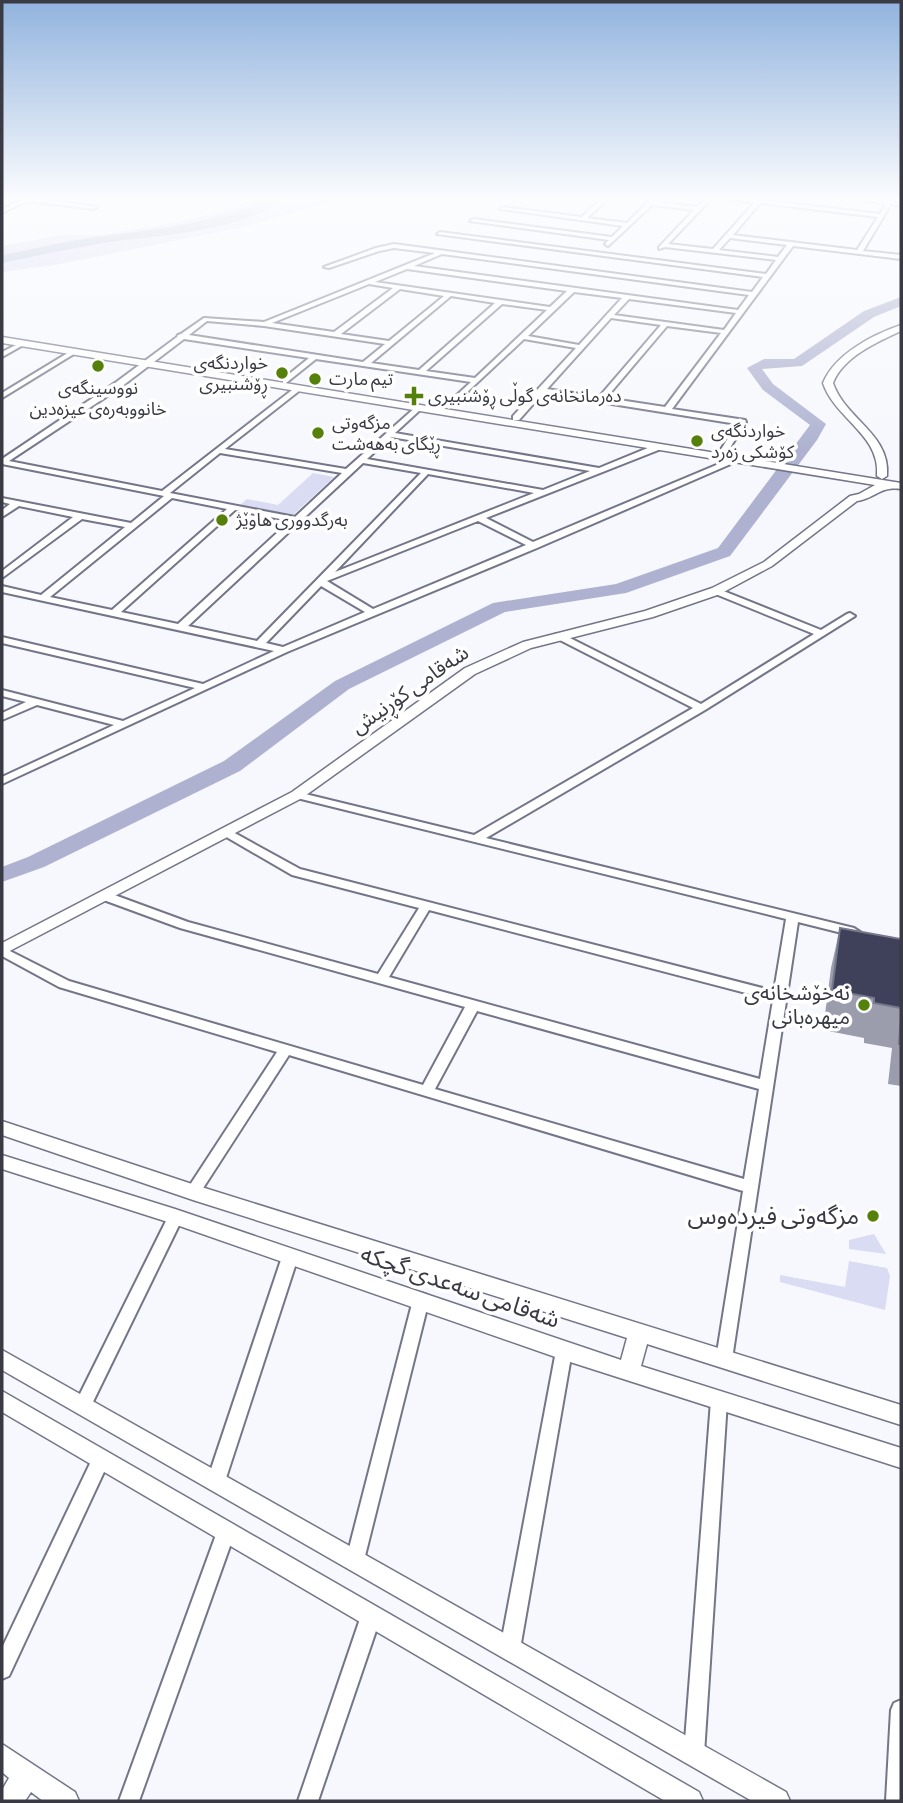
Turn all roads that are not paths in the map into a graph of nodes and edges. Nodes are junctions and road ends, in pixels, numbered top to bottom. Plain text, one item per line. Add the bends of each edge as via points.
1 (512, 282) edge
2 (616, 282) edge
3 (667, 282) edge
4 (763, 282) edge
5 (368, 283) joint
6 (400, 287) junction
7 (572, 290) junction
8 (450, 294) junction
9 (605, 294) junction
10 (754, 294) junction
11 (626, 297) junction
12 (501, 301) junction
13 (551, 309) junction
14 (740, 312) junction
15 (610, 316) junction
16 (666, 323) junction
17 (264, 324) junction
18 (901, 328) edge
19 (726, 331) junction
20 (2, 335) edge
21 (335, 335) junction
22 (180, 336) junction
23 (524, 337) junction
24 (2, 340) edge
25 (390, 343) junction
26 (22, 344) junction
27 (581, 347) junction
28 (72, 352) junction
29 (2, 355) edge
30 (315, 356) junction
31 (149, 362) junction
32 (365, 363) junction
33 (421, 372) junction
34 (286, 381) junction
35 (477, 381) junction
36 (296, 389) junction
37 (540, 390) junction
38 (2, 396) edge
39 (600, 400) junction
40 (449, 407) junction
41 (417, 408) junction
42 (666, 411) junction
43 (516, 418) junction
44 (389, 434) junction
45 (658, 447) junction
46 (219, 450) junction
47 (724, 451) junction
48 (748, 455) junction
49 (361, 460) junction
50 (736, 460) junction
51 (768, 461) junction
52 (2, 462) edge
53 (600, 470) junction
54 (348, 472) junction
55 (426, 472) junction
56 (842, 473) junction
57 (901, 478) edge
58 (883, 480) junction
59 (901, 486) edge
60 (543, 492) junction
61 (167, 494) junction
62 (854, 498) junction
63 (2, 500) edge
64 (17, 503) junction
65 (233, 507) junction
66 (2, 514) edge
67 (80, 516) junction
68 (478, 518) junction
69 (297, 520) junction
70 (132, 526) junction
71 (534, 546) junction
72 (2, 575) edge
73 (320, 581) junction
74 (2, 589) edge
75 (716, 591) junction
76 (43, 598) junction
77 (114, 613) junction
78 (373, 613) junction
79 (850, 616) dead end
80 (180, 628) junction
81 (822, 634) junction
82 (559, 636) junction
83 (2, 640) edge
84 (259, 645) junction
85 (284, 650) junction
86 (205, 687) junction
87 (2, 694) edge
88 (35, 702) junction
89 (701, 708) junction
90 (2, 716) edge
91 (124, 724) junction
92 (2, 781) edge
93 (297, 795) junction
94 (227, 833) junction
95 (475, 839) junction
96 (106, 896) junction
97 (426, 906) junction
98 (792, 919) junction
99 (865, 935) edge
100 (2, 951) edge
101 (382, 979) junction
102 (780, 997) junction
103 (473, 1005) junction
104 (285, 1050) junction
105 (766, 1086) junction
106 (426, 1092) junction
107 (2, 1128) edge
108 (2, 1162) edge
109 (750, 1187) junction
110 (192, 1192) junction
111 (175, 1217) junction
112 (290, 1257) junction
113 (421, 1300) junction
114 (639, 1333) junction
115 (564, 1351) junction
116 (2, 1359) edge
117 (724, 1359) junction
118 (629, 1372) junction
119 (2, 1401) edge
120 (719, 1401) junction
121 (83, 1405) junction
122 (901, 1415) edge
123 (901, 1458) edge
124 (101, 1459) junction
125 (216, 1481) junction
126 (226, 1532) junction
127 (355, 1560) junction
128 (371, 1616) junction
129 (510, 1649) junction
130 (2, 1669) edge
131 (901, 1710) edge
132 (694, 1754) junction
133 (2, 1757) edge
134 (27, 1774) junction
135 (9, 1801) edge
136 (66, 1801) edge
137 (129, 1801) edge
138 (308, 1801) edge
139 (690, 1801) edge
140 (777, 1801) edge
141 (896, 1801) edge

1 - 7 street
2 - 9 street
3 - 10 street
4 - 10 street
5 - 6 street
5 - 17 street
6 - 8 street
6 - 21 street
7 - 9 street
7 - 13 street
8 - 12 street
8 - 25 street
9 - 11 street
10 - 14 street
11 - 14 street
11 - 15 street
12 - 13 street
12 - 33 street
13 - 23 street
14 - 19 street
15 - 16 street
15 - 27 street
16 - 19 street
16 - 39 street
17 - 21 street
17 - 22 street via 206,319
18 - 58 main road via 837,366 828,383 840,406 877,446
19 - 42 street
20 - 31 main road
21 - 25 street
22 - 30 street
22 - 31 street
23 - 27 street
23 - 35 street
24 - 26 main road
25 - 32 street
26 - 28 main road
26 - 29 street
27 - 37 street
28 - 31 main road
28 - 38 street
30 - 32 street
30 - 34 street
31 - 34 main road
31 - 36 main road
31 - 52 street
32 - 33 street
33 - 35 street
34 - 40 main road
35 - 40 street
36 - 41 main road
36 - 46 street
37 - 39 street
37 - 43 street
39 - 42 street
40 - 43 main road
41 - 44 street
41 - 45 main road
42 - 47 street via 742,422
43 - 47 main road
44 - 49 street
44 - 53 street
45 - 50 main road
45 - 53 street
46 - 54 street
46 - 61 street
47 - 48 main road
48 - 50 main road
48 - 51 main road
49 - 54 street
49 - 55 street
50 - 51 main road
50 - 71 street
51 - 56 main road
52 - 61 street
53 - 60 street
54 - 69 street
55 - 60 street
55 - 73 street
56 - 58 main road
56 - 62 main road via 854,486
57 - 58 main road
58 - 59 main road
58 - 62 main road, شەقامی کۆڕنیش
60 - 68 street
61 - 65 street
61 - 70 street
62 - 75 main road, شەقامی کۆڕنیش via 768,564
63 - 64 street
64 - 66 street
64 - 67 street
65 - 69 street
65 - 77 street
67 - 70 street
67 - 72 street
68 - 71 street
68 - 73 street
69 - 80 street
70 - 76 street
71 - 78 street
73 - 78 street
73 - 84 street
74 - 76 street
75 - 81 street
75 - 82 main road, شەقامی کۆڕنیش via 649,614
76 - 77 street
77 - 80 street
78 - 85 street
79 - 81 street
80 - 84 street
81 - 89 street
82 - 89 street
82 - 93 main road, شەقامی کۆڕنیش via 470,671
83 - 86 street
84 - 85 street
85 - 86 street
86 - 91 street
87 - 88 street
88 - 90 street
88 - 91 street
89 - 95 street
91 - 92 street
93 - 94 main road, شەقامی کۆڕنیش
93 - 95 street
94 - 96 main road, شەقامی کۆڕنیش
94 - 97 street via 296,872
95 - 98 street
96 - 100 main road, شەقامی کۆڕنیش
96 - 101 street via 184,925
97 - 101 street
97 - 102 street
98 - 99 street
98 - 102 street
100 - 104 street via 64,984
101 - 103 street
102 - 105 street
103 - 105 street
103 - 106 street
104 - 106 street
104 - 110 street
105 - 109 street
106 - 109 street
107 - 110 main road, شەقامی سەعدی گچکە
108 - 111 main road, شەقامی سەعدی گچکە
109 - 117 street
110 - 114 main road, شەقامی سەعدی گچکە
111 - 112 main road, شەقامی سەعدی گچکە
111 - 121 street
112 - 113 main road, شەقامی سەعدی گچکە
112 - 125 street
113 - 115 main road, شەقامی سەعدی گچکە
113 - 127 street
114 - 117 main road, شەقامی سەعدی گچکە
114 - 118 main road
115 - 118 main road, شەقامی سەعدی گچکە
115 - 129 street
116 - 121 main road
117 - 122 main road, شەقامی سەعدی گچکە
118 - 120 main road, شەقامی سەعدی گچکە
119 - 124 main road
120 - 123 main road, شەقامی سەعدی گچکە
120 - 132 street
121 - 125 main road
124 - 126 main road
124 - 130 street
125 - 127 main road
126 - 128 main road
126 - 137 street
127 - 129 main road
128 - 138 street
128 - 139 main road
129 - 132 main road
131 - 141 street
132 - 140 main road
133 - 134 main road
134 - 135 main road
134 - 136 main road

